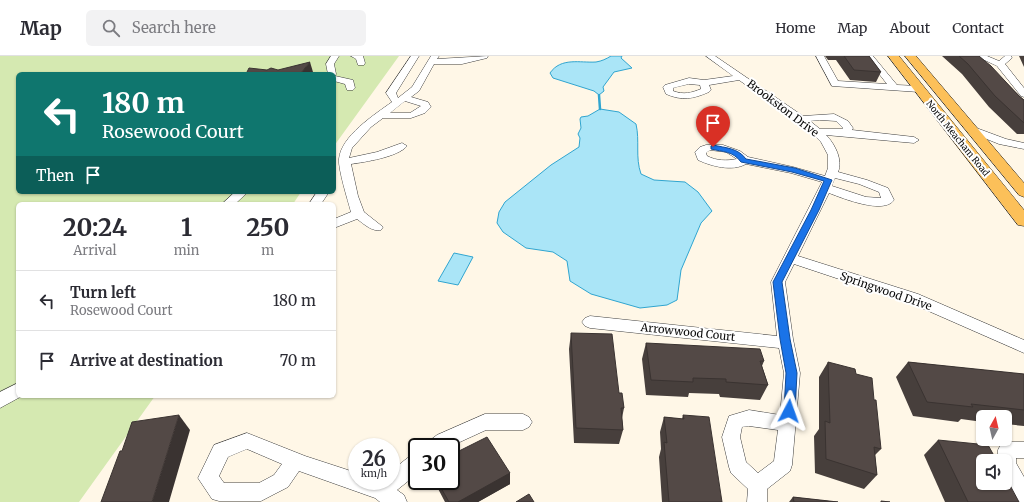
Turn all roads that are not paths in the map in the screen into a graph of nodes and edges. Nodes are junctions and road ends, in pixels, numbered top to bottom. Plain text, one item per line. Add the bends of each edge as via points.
1 (335, 56) edge
2 (415, 56) edge
3 (484, 56) edge
4 (710, 56) edge
5 (820, 56) edge
6 (869, 56) edge
7 (893, 56) edge
8 (910, 56) edge
9 (980, 56) edge
10 (433, 59) edge
11 (1003, 60) edge
12 (462, 62) junction
13 (332, 72) edge
14 (460, 72) dead end
15 (741, 77) junction
16 (336, 78) edge
17 (704, 83) dead end
18 (1020, 86) edge
19 (350, 88) dead end
20 (894, 88) junction
21 (919, 89) junction
22 (1024, 94) edge
23 (400, 100) junction
24 (380, 115) junction
25 (801, 119) junction
26 (971, 129) junction
27 (816, 132) junction
28 (846, 132) junction
29 (914, 140) dead end
30 (402, 146) dead end
31 (1020, 146) edge
32 (994, 156) junction
33 (744, 160) dead end
34 (346, 167) junction
35 (336, 175) edge
36 (828, 181) junction
37 (1024, 192) edge
38 (240, 194) edge
39 (230, 202) edge
40 (358, 214) junction
41 (1024, 221) edge
42 (336, 223) edge
43 (377, 227) dead end
44 (790, 258) junction
45 (590, 322) dead end
46 (786, 343) junction
47 (1024, 347) edge
48 (16, 391) edge
49 (0, 401) edge
50 (523, 422) dead end
51 (788, 424) junction
52 (450, 438) edge
53 (1024, 450) edge
54 (295, 461) dead end
55 (408, 469) edge
56 (381, 491) junction
57 (758, 494) edge
58 (1024, 495) edge
59 (397, 502) edge

1 - 13 street via 330,64
2 - 23 street via 391,93
3 - 12 street
4 - 15 street, Brookston Drive
5 - 20 street via 835,84
6 - 20 street
7 - 21 main road, North Meacham Road
8 - 26 main road, North Meacham Road
9 - 11 street
10 - 12 street
10 - 23 street via 416,89
11 - 18 street
12 - 14 street
15 - 17 street
15 - 25 street, Brookston Drive
16 - 19 street via 350,82
18 - 22 street
20 - 21 street
21 - 41 main road, North Meacham Road
23 - 24 street
23 - 24 street via 425,104 426,107 422,113 414,115
24 - 34 street via 347,147 344,158
25 - 27 street, Brookston Drive
25 - 28 street via 838,119 846,124
26 - 31 street
26 - 32 main road, North Meacham Road
27 - 28 street
27 - 36 street, Brookston Drive via 826,141 833,155 834,168
28 - 29 street
30 - 34 street
31 - 32 street via 1000,149
32 - 37 main road, North Meacham Road
33 - 36 street via 793,170
34 - 35 street
34 - 40 street
36 - 44 street, Brookston Drive
38 - 39 street
40 - 42 street
40 - 43 street
44 - 46 street, Brookston Drive via 778,282
44 - 47 street, Springwood Drive via 913,298
45 - 46 street, Arrowwood Court
46 - 51 street, Brookston Drive via 792,373
48 - 49 street
50 - 52 street via 485,422
51 - 57 street, Brookston Drive via 783,465
51 - 57 street via 749,418 735,421 731,436 738,468
53 - 58 street via 1007,450 1007,465
54 - 56 street
55 - 56 street
56 - 59 street

